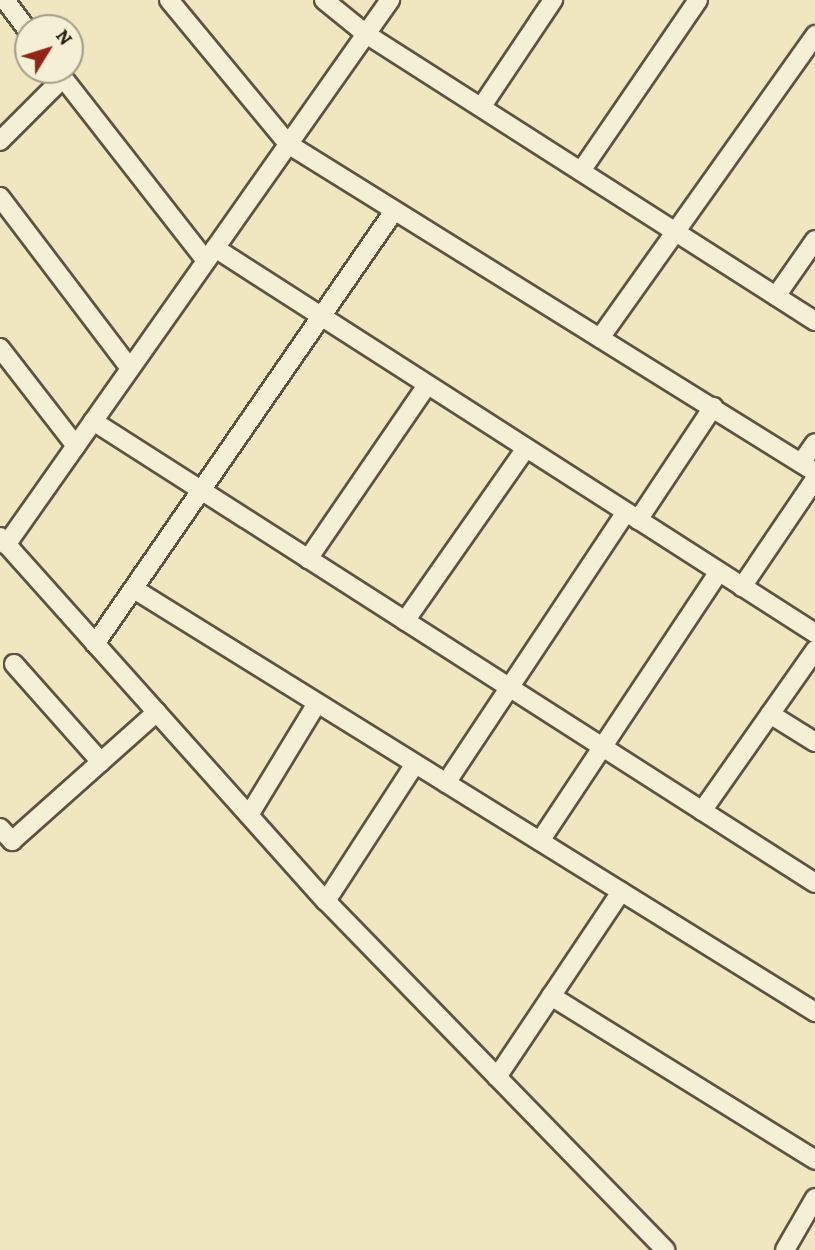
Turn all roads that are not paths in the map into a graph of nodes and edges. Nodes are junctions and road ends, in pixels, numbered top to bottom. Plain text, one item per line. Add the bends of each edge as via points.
1 (169, 0) edge
2 (324, 0) edge
3 (390, 0) edge
4 (553, 0) edge
5 (698, 0) edge
6 (366, 34) junction
7 (815, 34) edge
8 (51, 84) edge
9 (68, 84) edge
10 (482, 106) junction
11 (0, 141) edge
12 (288, 144) junction
13 (581, 171) junction
14 (0, 197) edge
15 (394, 211) junction
16 (675, 233) junction
17 (815, 240) edge
18 (211, 255) junction
19 (776, 296) junction
20 (321, 316) junction
21 (815, 321) edge
22 (600, 338) junction
23 (0, 348) edge
24 (131, 368) junction
25 (427, 385) junction
26 (713, 408) junction
27 (93, 421) junction
28 (815, 443) edge
29 (76, 446) junction
30 (526, 448) junction
31 (808, 468) edge
32 (815, 479) edge
33 (201, 490) junction
34 (632, 516) junction
35 (3, 541) edge
36 (308, 558) junction
37 (719, 572) junction
38 (743, 587) junction
39 (134, 589) junction
40 (405, 621) junction
41 (815, 633) edge
42 (95, 644) junction
43 (815, 650) edge
44 (14, 664) dead end
45 (510, 687) junction
46 (317, 703) junction
47 (157, 712) junction
48 (770, 714) junction
49 (815, 742) edge
50 (603, 747) junction
51 (101, 762) junction
52 (415, 764) junction
53 (446, 783) junction
54 (702, 811) junction
55 (249, 814) junction
56 (0, 828) edge
57 (540, 841) junction
58 (815, 883) edge
59 (621, 892) junction
60 (326, 901) junction
61 (551, 996) junction
62 (815, 1012) edge
63 (497, 1077) junction
64 (815, 1160) edge
65 (815, 1198) edge
66 (789, 1249) edge
67 (665, 1250) edge

1 - 12 street
2 - 6 street
3 - 6 street
4 - 10 street
5 - 13 street
6 - 10 street
6 - 12 street
7 - 16 street
8 - 11 street
9 - 18 street
10 - 13 street
12 - 15 street
12 - 18 street
13 - 16 street
14 - 24 street
15 - 20 street
15 - 22 street
16 - 19 street
16 - 22 street
17 - 19 street
18 - 20 street
18 - 24 street
19 - 21 street
20 - 25 street
20 - 33 street
22 - 26 street
23 - 29 street
24 - 27 street
25 - 30 street
25 - 36 street
26 - 31 street
26 - 34 street
27 - 29 street
27 - 33 street
28 - 31 street
29 - 35 street
30 - 34 street
30 - 40 street
32 - 38 street
33 - 36 street
33 - 39 street
34 - 37 street
34 - 45 street
35 - 42 street
36 - 40 street
37 - 38 street
37 - 50 street
38 - 41 street
39 - 42 street
39 - 46 street
40 - 45 street
42 - 47 street
43 - 48 street
44 - 51 street
45 - 50 street
45 - 53 street
46 - 52 street
46 - 55 street
47 - 51 street
47 - 55 street
48 - 49 street
48 - 54 street
50 - 54 street
50 - 57 street
51 - 56 street via 12,841
52 - 53 street
52 - 60 street
53 - 57 street
54 - 58 street
55 - 60 street
57 - 59 street
59 - 61 street
59 - 62 street
60 - 63 street
61 - 63 street
61 - 64 street
63 - 67 street
65 - 66 street

